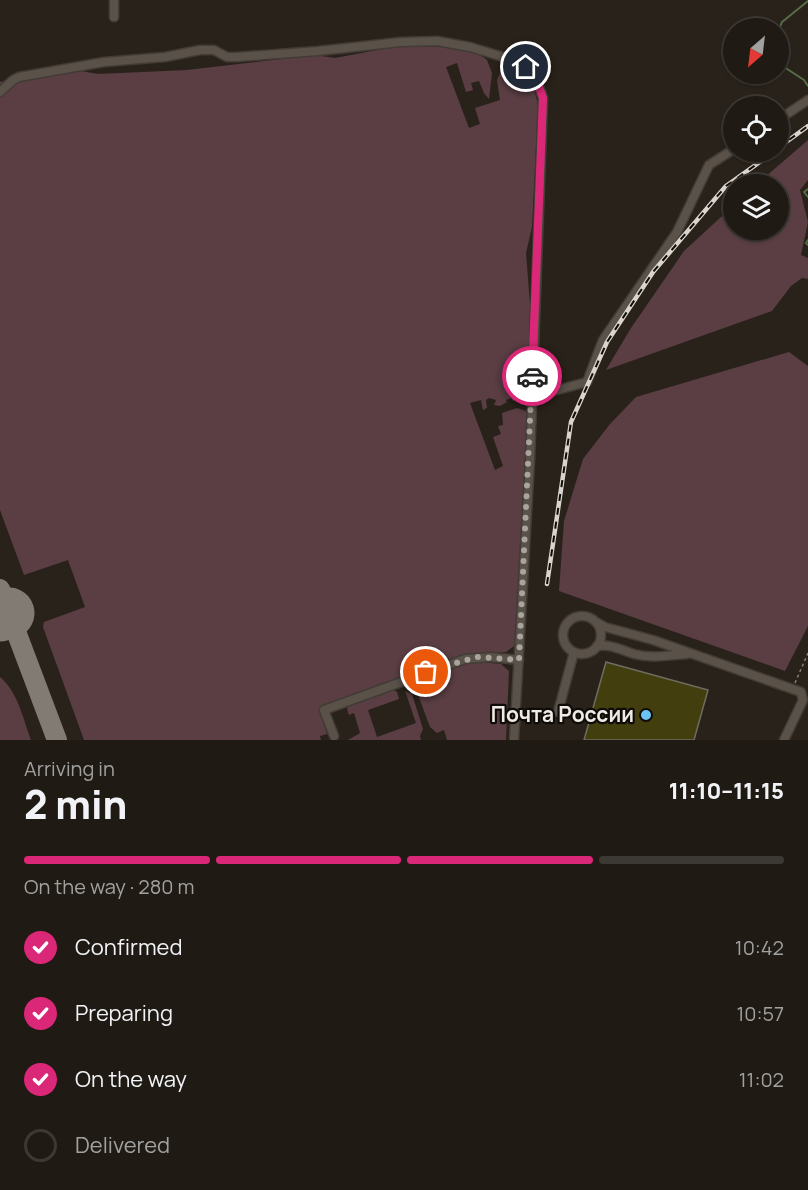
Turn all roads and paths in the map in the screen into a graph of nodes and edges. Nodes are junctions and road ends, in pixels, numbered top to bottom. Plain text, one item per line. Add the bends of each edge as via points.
1 (114, 0) edge
2 (114, 17) dead end
3 (0, 92) edge
4 (808, 100) edge
5 (789, 113) edge
6 (723, 156) edge
7 (531, 397) junction
8 (596, 622) junction
9 (597, 646) junction
10 (574, 652) junction
11 (808, 653) edge
12 (694, 654) junction
13 (519, 660) junction
14 (793, 689) junction
15 (558, 712) dead end
16 (334, 736) dead end
17 (514, 740) edge
18 (784, 740) edge

1 - 2 street
3 - 7 street via 19,77 200,50 237,57 437,41 480,50 526,67 535,76 543,98
4 - 5 street
6 - 7 street via 709,165 677,232 603,340 587,382
7 - 13 street
8 - 9 street via 601,633
8 - 10 street via 584,616 568,622 563,639
8 - 12 street
9 - 10 street via 587,653
9 - 12 street via 609,645 636,655
10 - 15 street
11 - 14 path
12 - 14 street
13 - 16 street via 465,660 324,710
13 - 17 street
14 - 18 street via 801,692 803,700

